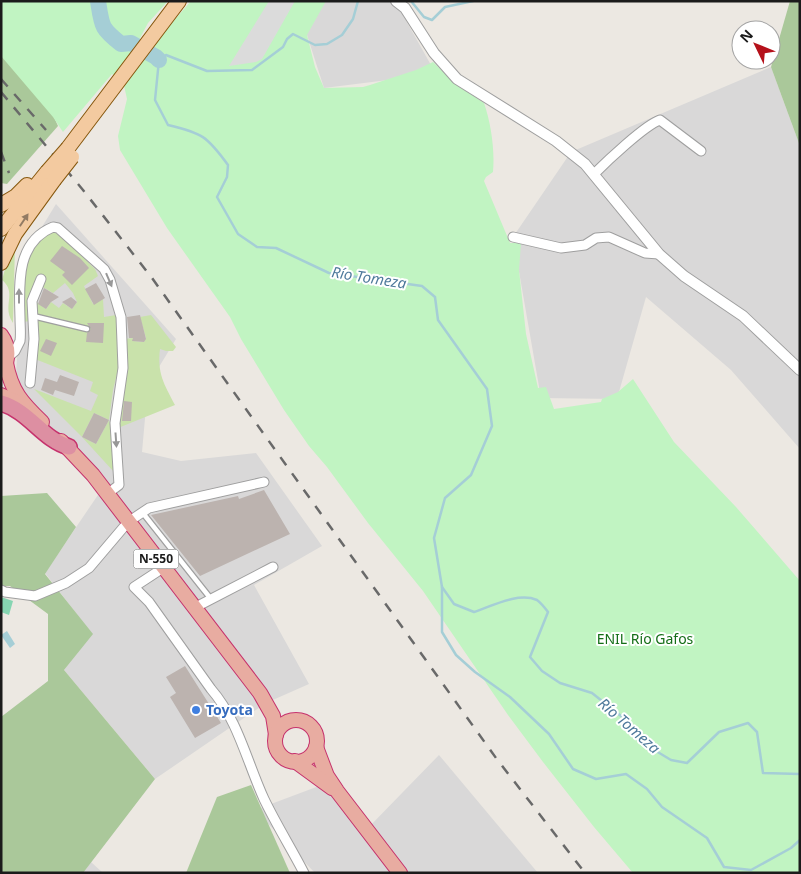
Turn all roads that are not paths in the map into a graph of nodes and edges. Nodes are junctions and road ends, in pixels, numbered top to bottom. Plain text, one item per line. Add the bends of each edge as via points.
1 (179, 1) edge
2 (396, 1) edge
3 (700, 151) dead end
4 (48, 172) junction
5 (594, 174) junction
6 (32, 190) junction
7 (1, 205) edge
8 (1, 221) edge
9 (1, 229) edge
10 (513, 237) dead end
11 (659, 254) junction
12 (1, 263) edge
13 (41, 279) dead end
14 (33, 316) junction
15 (34, 328) junction
16 (20, 329) junction
17 (87, 329) dead end
18 (1, 335) edge
19 (5, 364) edge
20 (800, 370) edge
21 (30, 383) dead end
22 (1, 395) edge
23 (1, 403) edge
24 (23, 405) junction
25 (69, 448) junction
26 (264, 482) dead end
27 (107, 494) junction
28 (142, 512) junction
29 (128, 522) junction
30 (273, 567) dead end
31 (163, 568) junction
32 (1, 590) edge
33 (211, 599) junction
34 (194, 608) junction
35 (260, 693) junction
36 (297, 720) junction
37 (276, 735) junction
38 (316, 747) junction
39 (295, 762) junction
40 (337, 792) junction
41 (304, 873) edge
42 (400, 873) edge

1 - 4 main road, bridge via 110,93 106,109
2 - 5 street via 405,8 434,53 457,79 556,142
3 - 5 street via 660,120
4 - 6 main road
4 - 7 main road
12 -> 4 main road
5 - 11 street
6 - 8 main road
6 - 9 main road
10 - 11 street via 561,248 585,246 596,238 609,237 645,253
11 - 20 street via 684,276 743,316
13 - 14 street via 32,300
14 - 15 street
14 - 17 lane
15 - 16 street
15 - 21 street
16 - 19 street via 18,346
16 -> 27 street via 20,276 25,255 40,234 53,227 58,228 104,269 121,317 123,368 115,422 119,485
18 - 19 highway, N-550 via 6,344
19 - 24 highway, N-550
22 - 24 highway, N-550
23 - 25 highway via 19,411 53,440
24 - 25 highway, N-550
25 - 27 highway, N-550
26 - 28 street
27 - 29 highway, N-550
28 - 29 street
28 - 33 lane
29 - 31 highway, N-550
29 - 32 street via 89,568 66,583 35,596
30 - 33 street
31 - 34 highway, N-550
31 - 41 street via 134,587 222,702 265,799
33 - 34 street
34 - 35 highway, N-550
35 - 36 highway, N-550
35 - 37 highway, N-550 via 273,716
36 - 37 highway via 283,724
36 - 38 highway, N-550 via 312,727
37 - 39 highway, N-550 via 275,743 280,755
38 - 39 highway via 309,757
38 - 40 highway, N-550
39 - 40 highway, N-550
40 - 42 highway, N-550

